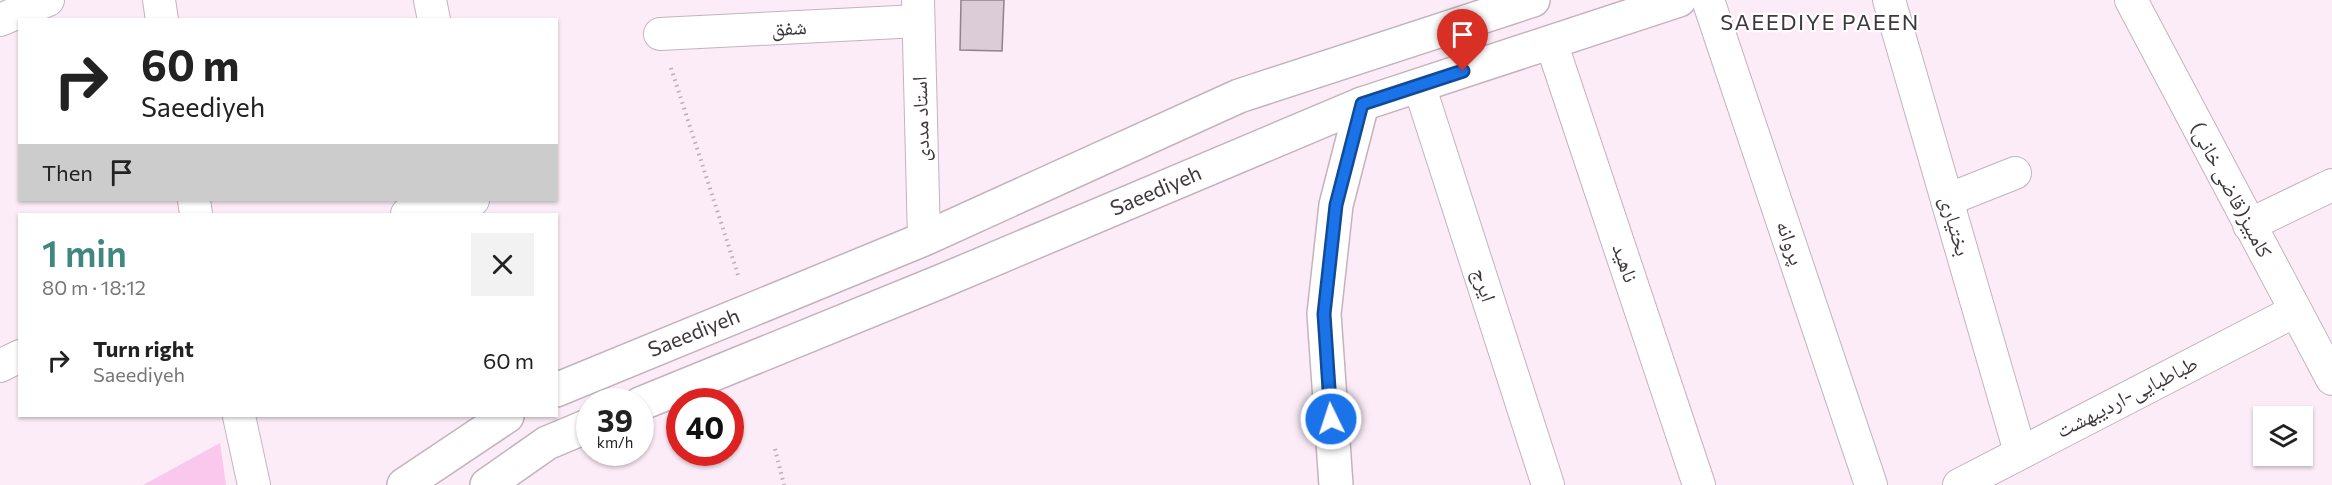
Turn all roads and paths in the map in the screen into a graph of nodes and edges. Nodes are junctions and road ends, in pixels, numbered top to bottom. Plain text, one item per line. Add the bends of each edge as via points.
1 (48, 0) edge
2 (159, 0) edge
3 (430, 0) edge
4 (1533, 0) edge
5 (1679, 0) edge
6 (1708, 0) edge
7 (1889, 0) edge
8 (2131, 0) edge
9 (918, 11) edge
10 (162, 18) edge
11 (434, 18) edge
12 (0, 20) edge
13 (660, 34) joint
14 (1551, 42) junction
15 (1419, 85) junction
16 (1362, 104) junction
17 (2015, 173) dead end
18 (2332, 185) edge
19 (1947, 200) junction
20 (470, 201) edge
21 (411, 213) edge
22 (2249, 225) junction
23 (924, 239) junction
24 (942, 280) junction
25 (749, 311) junction
26 (2295, 311) junction
27 (18, 357) edge
28 (0, 366) edge
29 (2332, 379) edge
30 (558, 389) edge
31 (654, 399) edge
32 (239, 417) edge
33 (506, 417) edge
34 (576, 431) edge
35 (775, 449) dead end
36 (2020, 452) junction
37 (254, 485) edge
38 (404, 485) edge
39 (487, 485) edge
40 (784, 485) edge
41 (1336, 485) edge
42 (1548, 485) edge
43 (1699, 485) edge
44 (1871, 485) edge
45 (1959, 485) edge

1 - 12 street
2 - 10 street
3 - 11 street
4 - 23 main road, Saeediyeh via 1239,96
5 - 14 main road, Saeediyeh
6 - 44 street, پروانه
7 - 19 street, بختیاری
8 - 22 street, کامبیز(قاضی خانی)
9 - 13 street, شفق
9 - 23 street, استاد مددی
13 - 25 path
14 - 15 main road, Saeediyeh
14 - 43 street, ناهید
15 - 16 main road, Saeediyeh
15 - 42 street, ایرج
16 - 24 main road, Saeediyeh
16 - 41 main road via 1336,205 1324,314
17 - 19 street
18 - 22 street
19 - 36 street, بختیاری
20 - 21 street
22 - 26 street, کامبیز(قاضی خانی)
23 - 24 main road
23 - 25 main road, Saeediyeh
24 - 31 main road, Saeediyeh
25 - 30 main road, Saeediyeh
26 - 29 street, کامبیز(قاضی خانی)
26 - 36 street, طباطبایی-اردیبهشت
27 - 28 street
32 - 37 street
33 - 38 main road
34 - 39 main road via 547,443
35 - 40 path
36 - 45 street, طباطبایی-اردیبهشت

